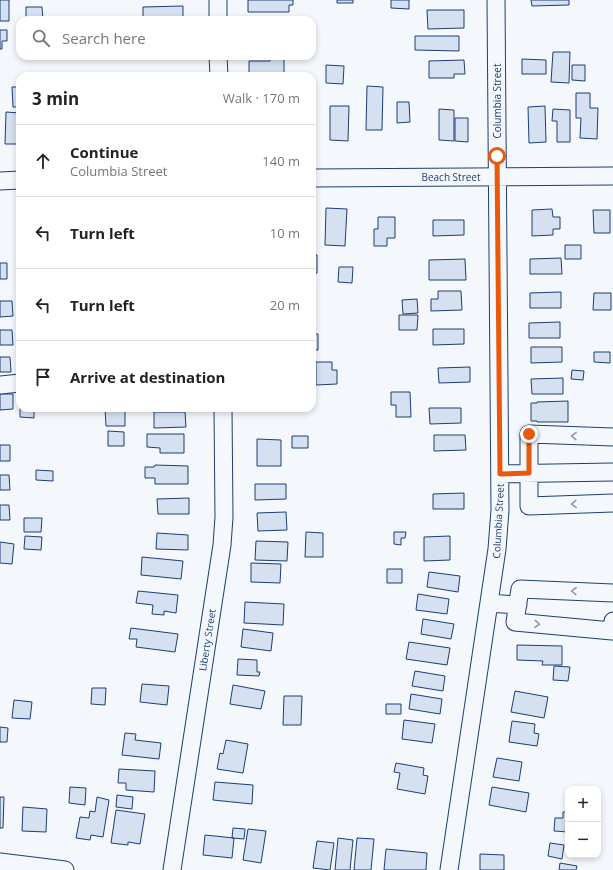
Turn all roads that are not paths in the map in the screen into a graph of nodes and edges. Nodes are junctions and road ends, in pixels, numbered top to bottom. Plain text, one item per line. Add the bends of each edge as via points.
1 (218, 0) edge
2 (496, 0) edge
3 (218, 16) edge
4 (218, 60) edge
5 (219, 72) edge
6 (613, 176) edge
7 (497, 177) junction
8 (316, 178) edge
9 (16, 180) edge
10 (0, 181) edge
11 (16, 383) edge
12 (0, 384) edge
13 (223, 412) edge
14 (613, 437) edge
15 (613, 472) edge
16 (529, 473) junction
17 (500, 474) junction
18 (613, 503) edge
19 (613, 593) edge
20 (489, 603) junction
21 (518, 605) junction
22 (613, 628) edge
23 (0, 862) edge
24 (65, 870) edge
25 (172, 870) edge
26 (449, 870) edge

1 - 3 street
2 - 7 street, Columbia Street
4 - 5 street
6 - 7 street, Beach Street
7 - 8 street, Beach Street
7 - 17 street, Columbia Street
9 - 10 street
11 - 12 street
13 - 25 street, Liberty Street via 222,545
14 -> 16 street via 529,434
15 - 16 street
16 - 17 street
18 -> 16 street via 529,506
17 - 20 street, Columbia Street via 497,549
19 -> 21 street via 520,589
20 - 21 street
20 - 26 street, Columbia Street
21 -> 22 street via 515,622
23 - 24 street

